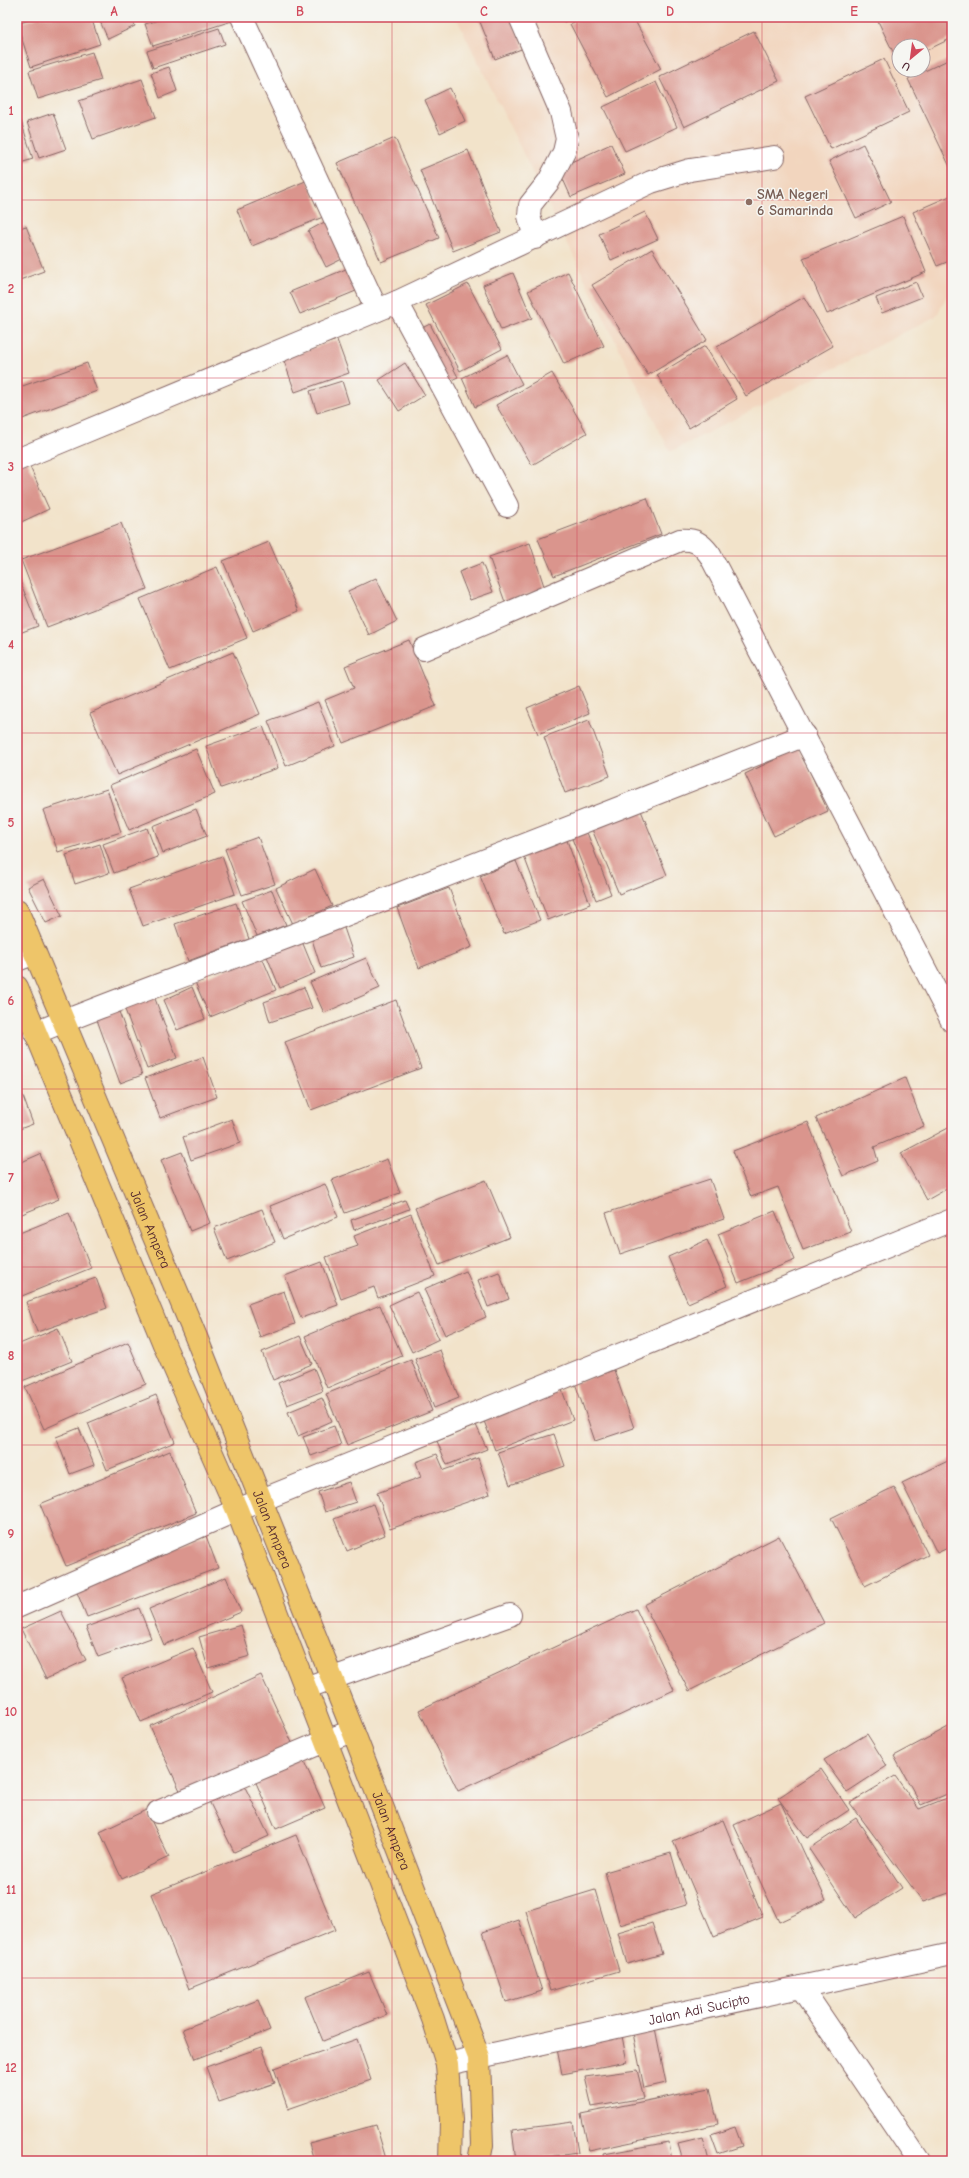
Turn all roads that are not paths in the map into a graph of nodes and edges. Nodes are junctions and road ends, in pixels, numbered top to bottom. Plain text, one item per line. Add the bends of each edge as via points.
1 (242, 17) edge
2 (520, 17) edge
3 (774, 157) dead end
4 (535, 238) junction
5 (397, 302) junction
6 (377, 310) junction
7 (17, 460) edge
8 (507, 506) dead end
9 (424, 649) dead end
10 (805, 735) junction
11 (17, 910) edge
12 (26, 956) edge
13 (17, 988) edge
14 (64, 1021) junction
15 (952, 1021) edge
16 (35, 1033) junction
17 (952, 1220) edge
18 (262, 1501) junction
19 (237, 1510) junction
20 (17, 1607) edge
21 (510, 1615) dead end
22 (331, 1678) junction
23 (305, 1688) junction
24 (353, 1731) junction
25 (325, 1741) junction
26 (158, 1812) dead end
27 (952, 1954) edge
28 (801, 1987) junction
29 (480, 2057) junction
30 (447, 2064) junction
31 (450, 2161) edge
32 (479, 2161) edge
33 (919, 2161) edge

1 - 6 street
2 - 4 street via 561,112 567,139 564,152 549,181 530,205 529,216
3 - 4 street via 690,170 650,182
4 - 5 street
5 - 6 street
5 - 8 street
6 - 7 street
9 - 10 street via 680,540 693,539 710,555
10 - 14 street via 427,884
10 - 15 street
11 - 12 main road, Jalan Ampera
12 - 14 main road, Jalan Ampera
13 - 16 main road, Jalan Ampera
14 - 16 street
14 - 18 main road, Jalan Ampera
16 - 19 main road, Jalan Ampera via 166,1349
17 - 18 street via 652,1340
18 - 19 street
18 - 22 main road, Jalan Ampera
19 - 20 street
19 - 23 main road, Jalan Ampera
21 - 22 street
22 - 23 street
22 - 24 main road, Jalan Ampera
23 - 25 main road, Jalan Ampera
24 - 25 street
24 - 29 main road, Jalan Ampera
25 - 26 street
25 - 30 main road, Jalan Ampera via 433,2019
27 - 28 street, Jalan Adi Sucipto
28 - 29 street, Jalan Adi Sucipto
28 - 33 street
29 - 30 street, Jalan Adi Sucipto
29 - 32 main road, Jalan Ampera via 482,2145
30 - 31 main road, Jalan Ampera via 452,2120

